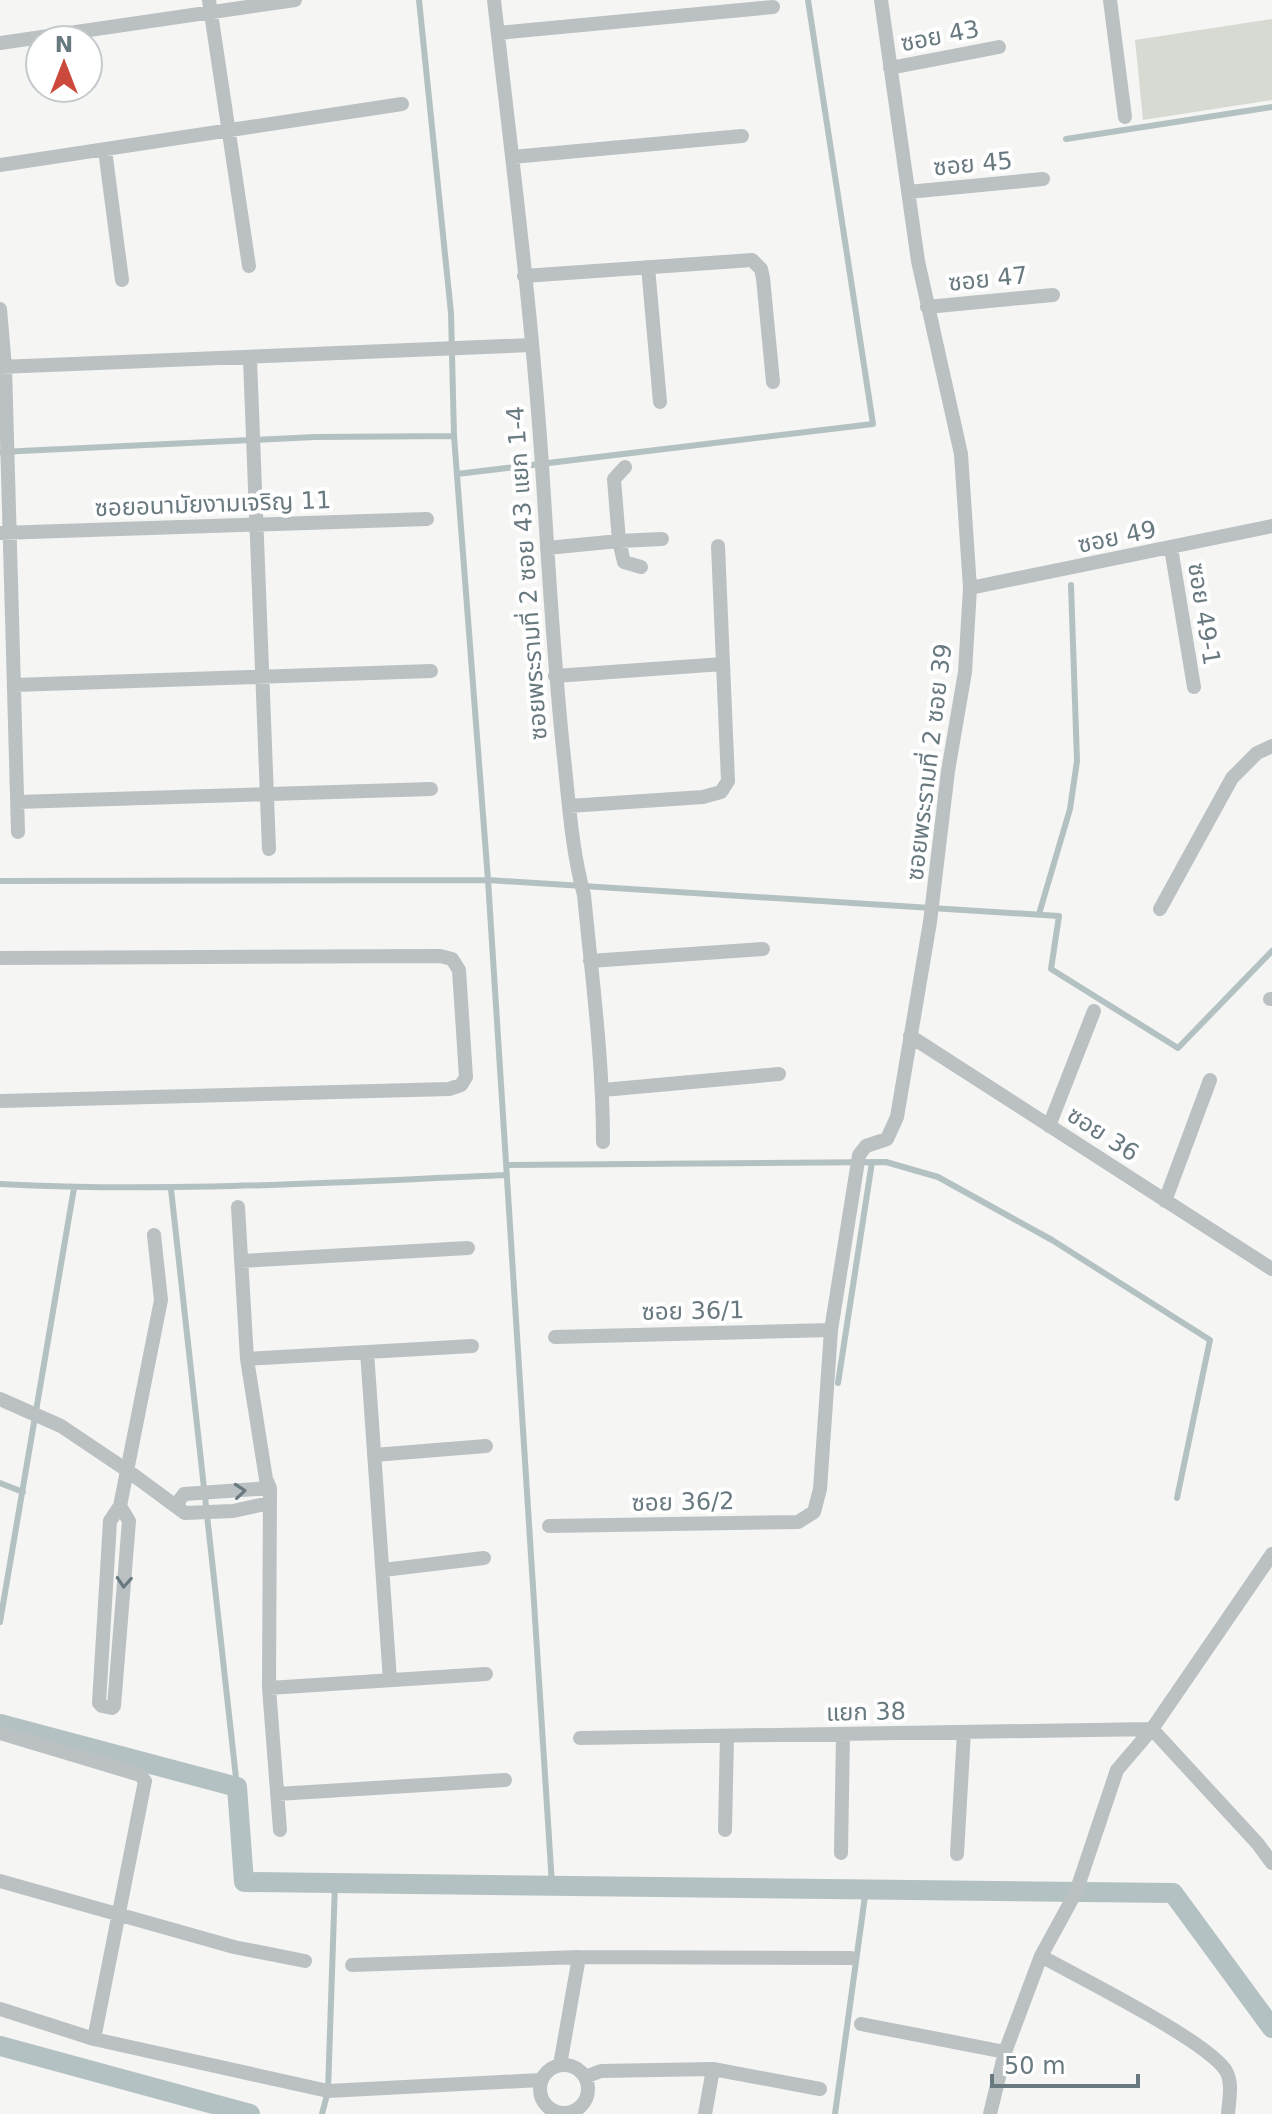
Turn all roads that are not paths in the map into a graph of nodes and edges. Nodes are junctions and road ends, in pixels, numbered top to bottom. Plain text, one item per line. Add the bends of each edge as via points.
1 (295, 0) edge
2 (494, 0) edge
3 (881, 0) edge
4 (1110, 0) edge
5 (210, 6) edge
6 (773, 7) dead end
7 (498, 33) junction
8 (0, 43) edge
9 (999, 47) dead end
10 (890, 68) junction
11 (402, 104) dead end
12 (1125, 117) dead end
13 (228, 132) junction
14 (742, 136) dead end
15 (105, 150) junction
16 (512, 157) junction
17 (0, 165) edge
18 (1043, 179) dead end
19 (908, 192) junction
20 (249, 266) dead end
21 (648, 267) junction
22 (524, 276) junction
23 (122, 280) dead end
24 (1053, 295) dead end
25 (927, 307) junction
26 (0, 309) edge
27 (531, 345) junction
28 (250, 359) junction
29 (2, 367) edge
30 (773, 382) dead end
31 (660, 402) dead end
32 (625, 467) dead end
33 (427, 519) dead end
34 (256, 524) junction
35 (1272, 526) edge
36 (5, 533) edge
37 (662, 539) dead end
38 (619, 541) junction
39 (718, 546) dead end
40 (547, 548) junction
41 (1171, 548) junction
42 (641, 567) dead end
43 (970, 588) junction
44 (723, 664) junction
45 (431, 671) dead end
46 (555, 676) junction
47 (262, 677) junction
48 (14, 685) junction
49 (1194, 687) dead end
50 (7, 704) edge
51 (1272, 746) edge
52 (431, 789) dead end
53 (266, 795) junction
54 (17, 802) junction
55 (569, 806) junction
56 (18, 832) dead end
57 (269, 849) dead end
58 (1160, 909) dead end
59 (763, 949) dead end
60 (0, 958) edge
61 (590, 961) junction
62 (1094, 1011) dead end
63 (910, 1036) junction
64 (779, 1074) dead end
65 (1210, 1080) dead end
66 (603, 1090) junction
67 (0, 1101) edge
68 (1049, 1126) junction
69 (603, 1142) dead end
70 (1165, 1201) junction
71 (238, 1207) dead end
72 (154, 1235) dead end
73 (468, 1248) dead end
74 (241, 1261) junction
75 (1270, 1264) edge
76 (831, 1330) junction
77 (555, 1337) dead end
78 (472, 1346) dead end
79 (367, 1352) junction
80 (247, 1359) junction
81 (0, 1399) edge
82 (486, 1446) dead end
83 (374, 1455) junction
84 (128, 1471) junction
85 (270, 1496) junction
86 (181, 1504) junction
87 (120, 1506) junction
88 (814, 1512) joint
89 (549, 1526) dead end
90 (1272, 1554) edge
91 (484, 1558) dead end
92 (383, 1570) junction
93 (486, 1674) dead end
94 (390, 1680) junction
95 (269, 1688) junction
96 (1152, 1729) junction
97 (964, 1732) junction
98 (0, 1733) edge
99 (843, 1734) junction
100 (727, 1736) junction
101 (580, 1738) dead end
102 (505, 1780) dead end
103 (277, 1794) junction
104 (280, 1830) dead end
105 (725, 1830) dead end
106 (841, 1853) dead end
107 (957, 1854) dead end
108 (1272, 1863) edge
109 (0, 1881) edge
110 (118, 1912) junction
111 (1041, 1956) junction
112 (579, 1957) junction
113 (851, 1958) dead end
114 (305, 1961) dead end
115 (352, 1965) dead end
116 (0, 2009) edge
117 (861, 2024) dead end
118 (94, 2039) junction
119 (1005, 2052) junction
120 (560, 2065) junction
121 (713, 2069) junction
122 (585, 2077) junction
123 (541, 2080) junction
124 (820, 2089) dead end
125 (561, 2114) edge
126 (705, 2114) edge
127 (990, 2114) edge
128 (1228, 2114) edge

1 - 5 street
2 - 7 street, ซอยพระรามที่ 2 ซอย 43 แยก 1-4
3 - 10 street, ซอยพระรามที่ 2 ซอย 39
4 - 12 street
5 - 8 street
5 - 13 street
6 - 7 street
7 - 16 street, ซอยพระรามที่ 2 ซอย 43 แยก 1-4
9 - 10 street, ซอย 43
10 - 19 street, ซอยพระรามที่ 2 ซอย 39
11 - 13 street
13 - 15 street
13 - 20 street
14 - 16 street
15 - 17 street
15 - 23 street
16 - 22 street, ซอยพระรามที่ 2 ซอย 43 แยก 1-4
18 - 19 street, ซอย 45
19 - 25 street, ซอยพระรามที่ 2 ซอย 39
21 - 22 street
21 - 30 street via 741,259 758,264
21 - 31 street
22 - 27 street, ซอยพระรามที่ 2 ซอย 43 แยก 1-4
24 - 25 street, ซอย 47
25 - 43 street, ซอยพระรามที่ 2 ซอย 39 via 961,454
26 - 29 street
27 - 28 street
27 - 40 street, ซอยพระรามที่ 2 ซอย 43 แยก 1-4
28 - 29 street
28 - 34 street
29 - 36 street
32 - 38 street via 614,479
33 - 34 street, ซอยอนามัยงามเจริญ 11
34 - 36 street, ซอยอนามัยงามเจริญ 11
34 - 47 street
35 - 41 street, ซอย 49
36 - 48 street
37 - 38 street
38 - 40 street
38 - 42 street via 624,562
39 - 44 street
40 - 46 street, ซอยพระรามที่ 2 ซอย 43 แยก 1-4
41 - 43 street, ซอย 49
41 - 49 street, ซอย 49-1
43 - 63 street, ซอยพระรามที่ 2 ซอย 39 via 965,672
44 - 46 street
44 - 55 street via 728,781 721,792
45 - 47 street
46 - 55 street, ซอยพระรามที่ 2 ซอย 43 แยก 1-4
47 - 48 street
47 - 53 street
48 - 50 street
50 - 54 street
51 - 58 street via 1232,778
52 - 53 street
53 - 54 street
53 - 57 street
54 - 56 street
55 - 61 street, ซอยพระรามที่ 2 ซอย 43 แยก 1-4
59 - 61 street
60 - 67 street via 452,959 459,970 466,1077 449,1089
61 - 66 street, ซอยพระรามที่ 2 ซอย 43 แยก 1-4
62 - 68 street
63 - 68 street, ซอย 36
63 - 76 street, ซอยพระรามที่ 2 ซอย 39 via 893,1129 887,1139 866,1146 859,1155
64 - 66 street
65 - 70 street
66 - 69 street, ซอยพระรามที่ 2 ซอย 43 แยก 1-4
68 - 70 street, ซอย 36
70 - 75 street, ซอย 36
71 - 74 street
72 - 84 street via 161,1300
73 - 74 street
74 - 80 street
76 - 77 street, ซอย 36/1
76 - 88 street, ซอยพระรามที่ 2 ซอย 39
78 - 79 street
79 - 80 street
79 - 83 street
80 - 85 street
81 - 84 street via 61,1426
82 - 83 street
83 - 92 street
84 - 86 street
84 - 87 street
86 -> 85 street via 210,1493
85 - 86 street via 214,1513
85 - 95 street
87 -> 87 street via 129,1521 112,1708 99,1703 110,1521
88 - 89 street, ซอย 36/2 via 798,1522
90 - 96 street
91 - 92 street
92 - 94 street
93 - 94 street
94 - 95 street
95 - 103 street
96 - 97 street, แยก 38
96 - 108 street
96 - 111 street via 1117,1770 1077,1888
97 - 99 street, แยก 38
97 - 107 street
98 - 110 street via 140,1775 145,1781
99 - 100 street, แยก 38
99 - 106 street
100 - 101 street, แยก 38
100 - 105 street
102 - 103 street
103 - 104 street
109 - 110 street
110 - 114 street via 234,1947
110 - 118 street
111 - 119 street
111 - 128 street via 1183,2036 1220,2063 1228,2075
112 - 113 street
112 - 115 street
112 - 120 street
116 - 118 street
117 - 119 street
118 - 123 street via 328,2091
119 - 127 street
120 - 122 street via 579,2069
120 - 123 street
121 - 122 street via 601,2071
121 - 124 street
121 - 126 street
122 - 125 street via 588,2087 581,2106
123 - 125 street via 543,2102

